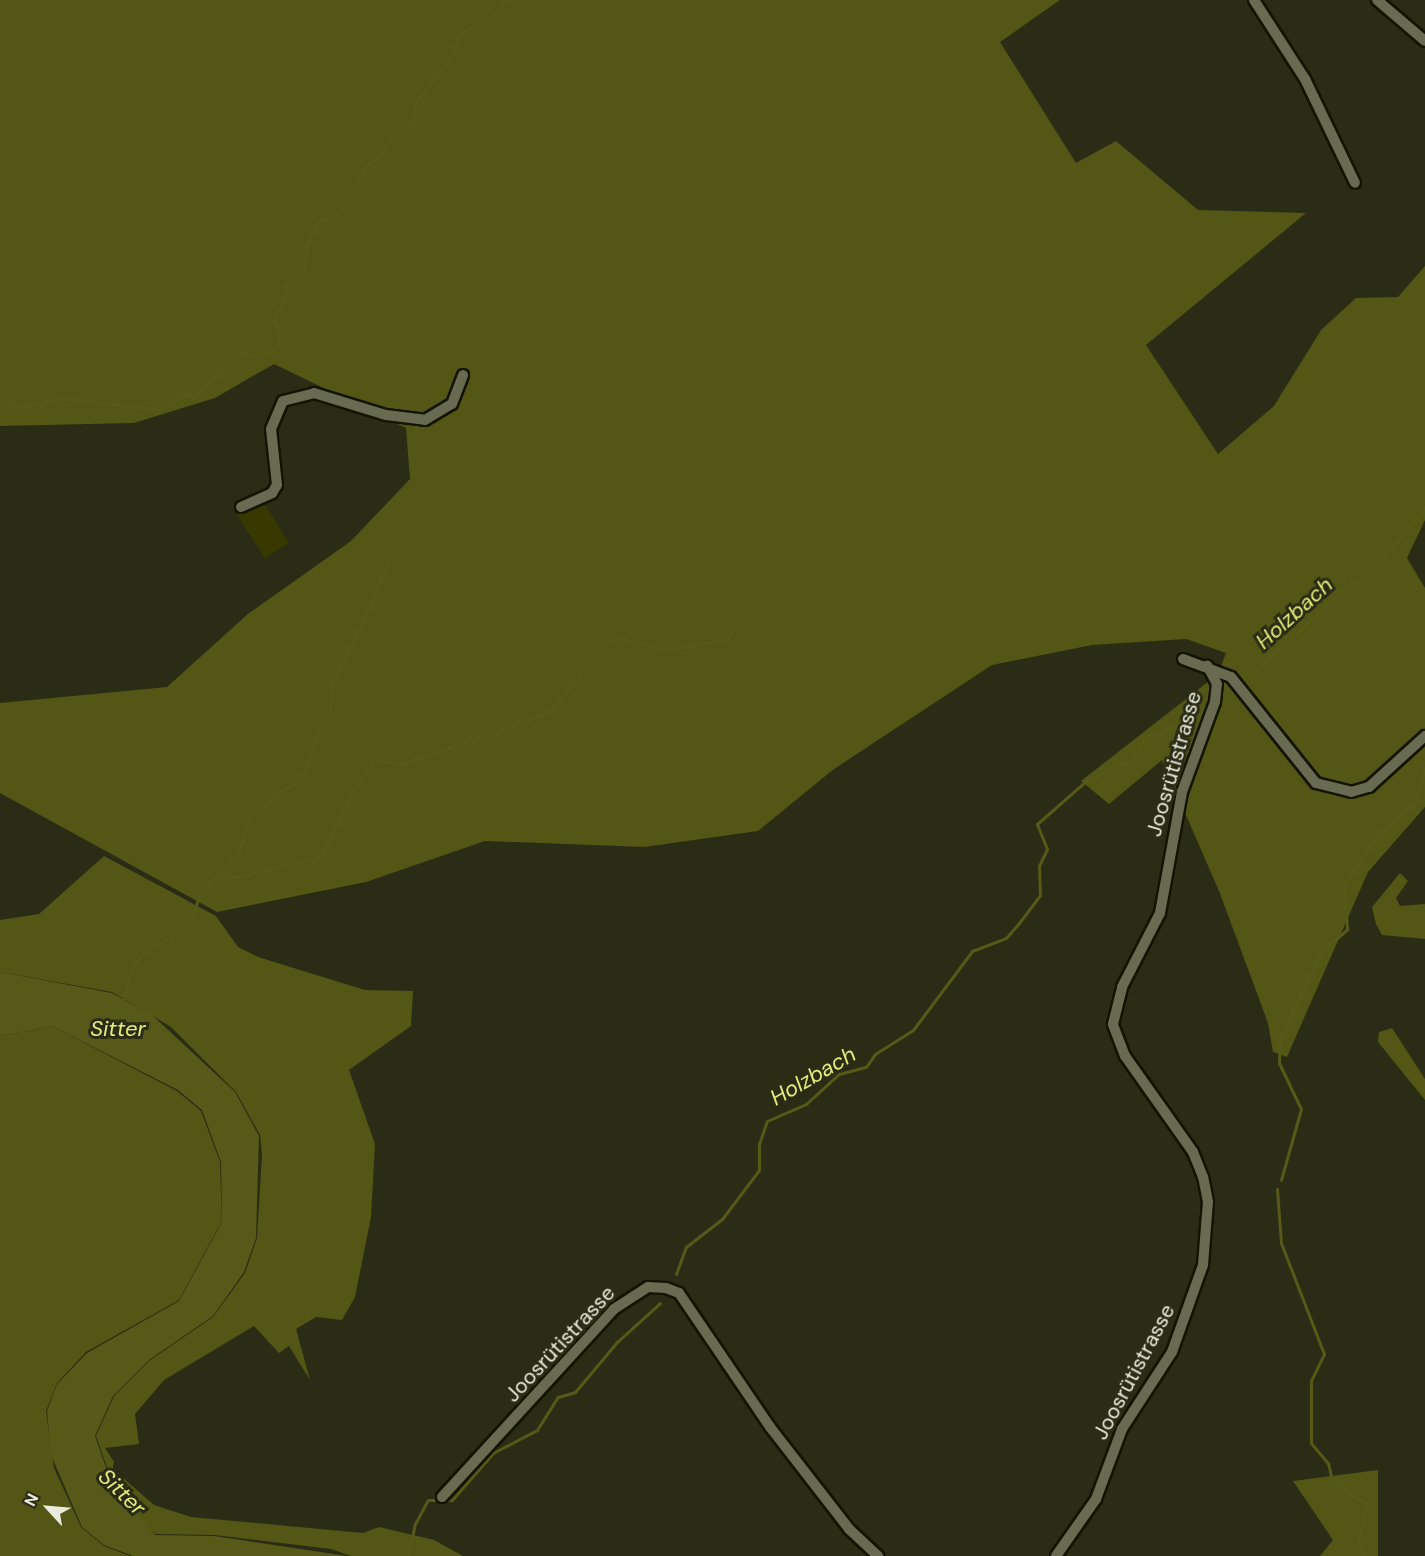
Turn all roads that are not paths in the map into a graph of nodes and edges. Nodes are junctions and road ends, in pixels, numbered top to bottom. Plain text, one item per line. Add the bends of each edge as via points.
1 (1254, 0) edge
2 (1377, 0) edge
3 (1425, 41) edge
4 (1355, 183) dead end
5 (463, 375) dead end
6 (241, 507) dead end
7 (1183, 659) dead end
8 (1207, 665) junction
9 (1425, 736) edge
10 (442, 1497) dead end
11 (878, 1556) edge
12 (1056, 1556) edge

1 - 4 street via 1305,79
2 - 3 street
5 - 6 street via 452,404 425,420 386,415 314,393 284,401 272,429 277,485 272,493
7 - 8 street
8 - 9 street via 1231,677 1316,783 1351,792 1369,787
8 - 12 street, Joosrütistrasse via 1217,684 1215,702 1182,792 1160,913 1122,987 1113,1024 1125,1056 1193,1152 1203,1177 1208,1202 1203,1265 1172,1352 1122,1429 1096,1498
10 - 11 street, Joosrütistrasse via 614,1309 648,1287 666,1288 679,1293 770,1427 849,1529

